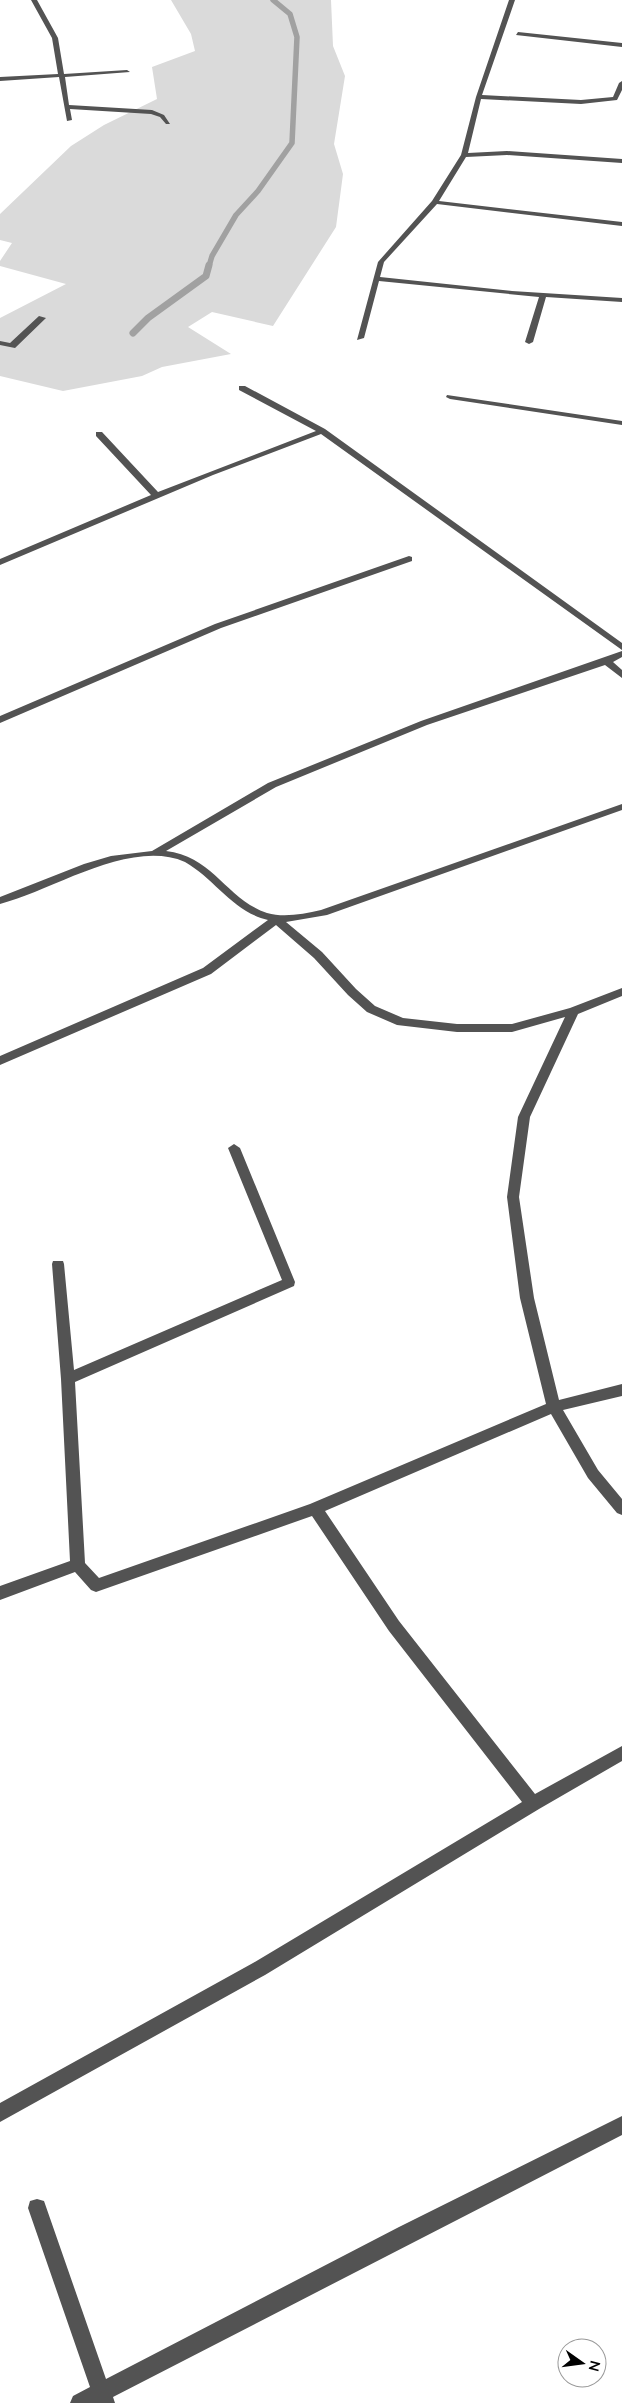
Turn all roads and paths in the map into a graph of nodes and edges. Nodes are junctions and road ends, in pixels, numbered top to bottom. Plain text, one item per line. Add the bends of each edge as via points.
1 (34, 0) edge
2 (512, 0) edge
3 (518, 34) dead end
4 (622, 45) edge
5 (127, 72) dead end
6 (62, 76) junction
7 (0, 79) edge
8 (622, 83) edge
9 (479, 97) junction
10 (67, 107) junction
11 (69, 120) dead end
12 (168, 123) dead end
13 (464, 155) junction
14 (622, 161) edge
15 (435, 202) junction
16 (622, 224) edge
17 (376, 279) junction
18 (543, 295) junction
19 (622, 300) edge
20 (42, 318) dead end
21 (360, 338) dead end
22 (529, 342) dead end
23 (0, 343) edge
24 (242, 388) dead end
25 (450, 397) dead end
26 (622, 424) edge
27 (322, 431) junction
28 (99, 434) dead end
29 (156, 495) junction
30 (409, 559) dead end
31 (0, 562) edge
32 (622, 646) edge
33 (622, 654) edge
34 (607, 661) junction
35 (622, 674) edge
36 (0, 720) edge
37 (622, 807) edge
38 (154, 854) junction
39 (0, 901) edge
40 (276, 919) junction
41 (622, 992) edge
42 (574, 1011) junction
43 (0, 1061) edge
44 (234, 1148) dead end
45 (58, 1264) dead end
46 (68, 1379) junction
47 (622, 1390) edge
48 (554, 1407) junction
49 (622, 1508) edge
50 (315, 1509) junction
51 (78, 1565) junction
52 (0, 1593) edge
53 (622, 1753) edge
54 (533, 1804) junction
55 (0, 2112) edge
56 (622, 2125) edge
57 (37, 2208) dead end
58 (103, 2397) edge
59 (80, 2403) edge

1 - 6 street via 55,38
2 - 9 street
3 - 4 street
5 - 6 street
6 - 7 street
6 - 10 street
8 - 9 street via 615,99
9 - 13 street
10 - 11 street
10 - 12 street via 152,112
13 - 14 street via 507,153
13 - 15 street
15 - 16 street
15 - 17 street via 380,262
17 - 18 street
17 - 21 street
18 - 19 street
18 - 22 street
20 - 23 street via 12,346
24 - 27 street
25 - 26 street
27 - 29 street
27 - 32 street
28 - 29 street
29 - 31 street
30 - 36 street via 218,626
33 - 34 street
34 - 35 street
34 - 38 street via 424,722 272,785
37 - 40 street via 323,913 297,919
38 - 39 street via 126,855
38 - 40 street via 178,856 197,864 231,896 260,915
40 - 42 street via 318,955 371,1009 401,1022 457,1028 512,1028
40 - 43 street via 207,971
41 - 42 street
42 - 48 street via 524,1117 513,1197 527,1298
44 - 46 street via 289,1282
45 - 46 street
46 - 51 street
47 - 48 street
48 - 49 street via 593,1474
48 - 50 street
50 - 51 street via 96,1585
50 - 54 street via 394,1626
51 - 52 street
53 - 54 street
54 - 55 street via 259,1969
56 - 58 street via 406,2234
57 - 58 street
58 - 59 street

